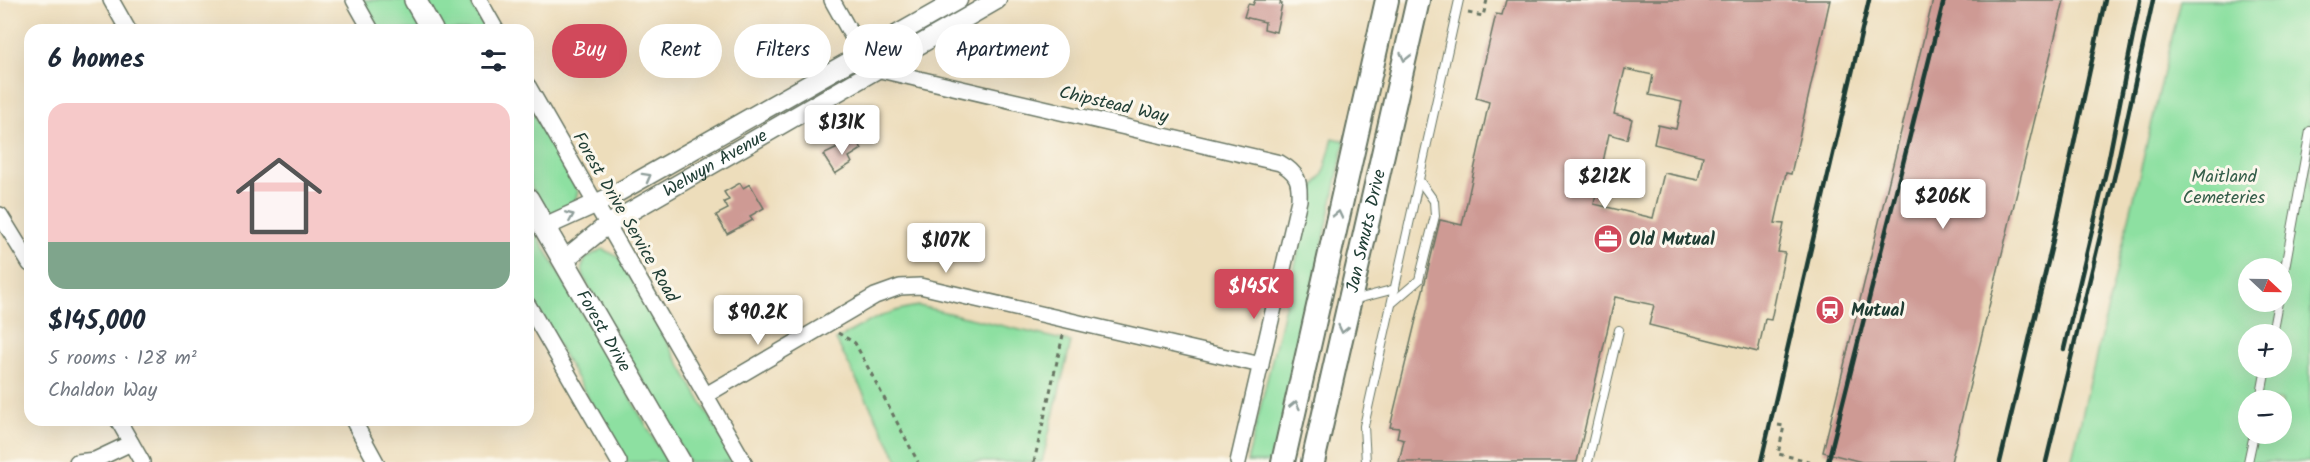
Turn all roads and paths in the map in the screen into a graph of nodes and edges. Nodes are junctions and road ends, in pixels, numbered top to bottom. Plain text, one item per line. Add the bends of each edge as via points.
1 (111, 0) edge
2 (354, 0) edge
3 (415, 0) edge
4 (479, 0) edge
5 (832, 0) edge
6 (958, 0) edge
7 (997, 0) edge
8 (1387, 0) edge
9 (1418, 0) edge
10 (1458, 0) edge
11 (1487, 0) edge
12 (1463, 12) dead end
13 (125, 24) edge
14 (368, 24) edge
15 (429, 24) edge
16 (493, 24) edge
17 (845, 24) edge
18 (917, 24) edge
19 (923, 42) edge
20 (843, 67) edge
21 (860, 78) edge
22 (915, 78) edge
23 (534, 96) edge
24 (738, 124) junction
25 (2310, 131) edge
26 (746, 144) junction
27 (1419, 180) junction
28 (596, 205) junction
29 (534, 210) edge
30 (2, 225) edge
31 (607, 225) junction
32 (544, 227) junction
33 (24, 256) edge
34 (2287, 258) edge
35 (564, 260) junction
36 (1395, 289) junction
37 (1349, 302) junction
38 (1392, 303) junction
39 (1066, 319) junction
40 (534, 325) edge
41 (827, 326) junction
42 (1619, 330) dead end
43 (1261, 365) junction
44 (706, 395) junction
45 (1778, 425) dead end
46 (121, 426) edge
47 (357, 426) edge
48 (131, 443) junction
49 (2252, 444) edge
50 (93, 461) edge
51 (77, 462) edge
52 (142, 462) edge
53 (376, 462) edge
54 (619, 462) edge
55 (680, 462) edge
56 (744, 462) edge
57 (918, 462) edge
58 (1034, 462) edge
59 (1238, 462) edge
60 (1283, 462) edge
61 (1313, 462) edge
62 (1366, 462) edge
63 (1588, 462) edge
64 (1814, 462) edge
65 (2248, 462) edge

1 - 13 street
2 - 14 street
3 - 15 main road
4 - 16 street
5 - 17 street
6 - 18 street, Welwyn Avenue
7 - 19 street, Welwyn Avenue
60 -> 8 main road, Jan Smuts Drive
9 -> 37 main road, Jan Smuts Drive
10 - 27 lane
11 - 12 path via 1483,16
20 - 24 street, Welwyn Avenue
21 - 26 street, Welwyn Avenue
22 - 43 street, Chipstead Way via 1281,163 1293,170 1300,182 1299,200
23 - 28 street, Forest Drive Service Road
24 - 26 lane
28 -> 24 street, Welwyn Avenue
25 - 34 lane
26 - 31 street, Welwyn Avenue
27 - 36 lane
27 - 38 lane via 1434,201 1436,216 1419,280
28 - 31 street, Forest Drive Service Road
32 -> 28 street, Welwyn Avenue
29 - 32 main road, Forest Drive
30 - 33 street
31 - 35 street, Welwyn Avenue
31 - 44 street, Forest Drive Service Road
32 - 35 main road, Forest Drive
35 - 55 main road, Forest Drive
36 - 37 lane
36 - 38 lane
37 -> 61 main road, Jan Smuts Drive
38 - 62 lane via 1364,426
39 - 41 street via 920,286 875,296
39 - 43 street
39 - 58 path
40 - 54 street
41 - 44 street
41 - 57 path via 855,343
42 - 63 lane
43 - 59 street
44 - 56 street, Forest Drive Service Road
45 - 64 path via 1784,426 1778,453
46 - 48 street
47 - 53 street
48 - 50 street
48 - 52 street
49 - 65 lane
50 - 51 street

